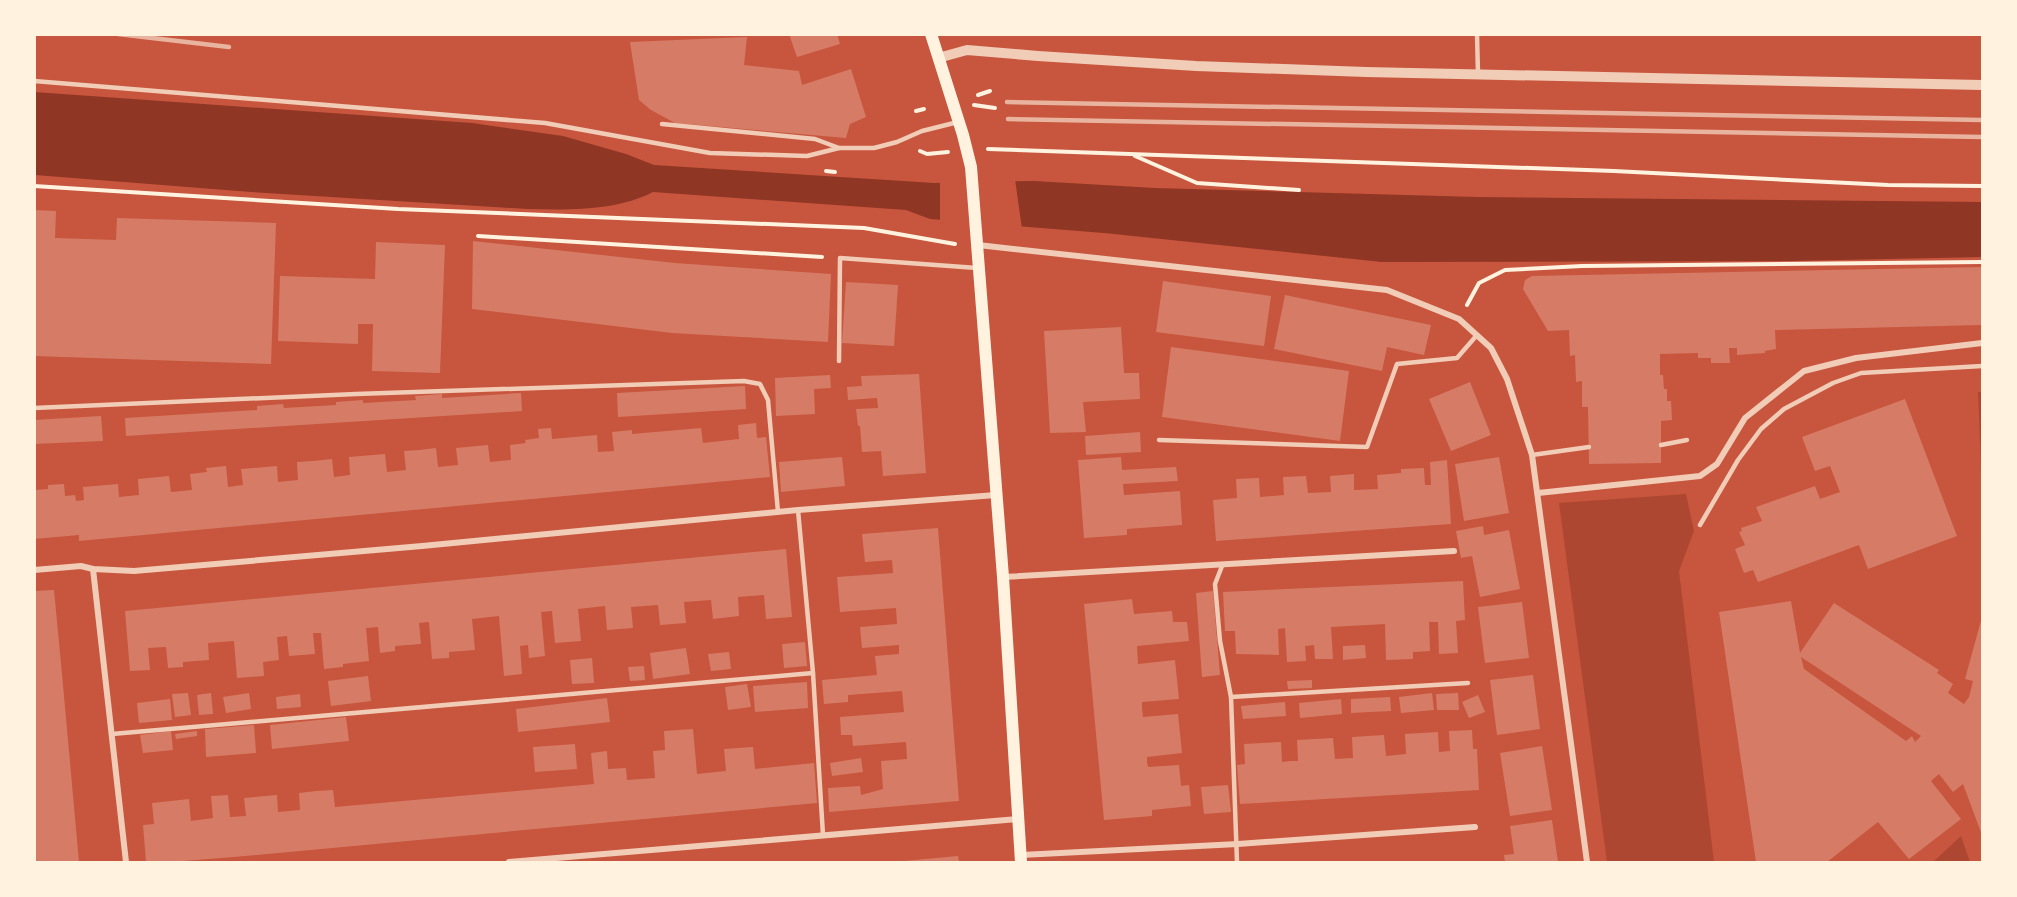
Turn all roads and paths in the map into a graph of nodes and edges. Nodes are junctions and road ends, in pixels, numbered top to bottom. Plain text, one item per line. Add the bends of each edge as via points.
1 (931, 34) edge
2 (1477, 34) edge
3 (938, 58) junction
4 (1478, 74) junction
5 (34, 81) edge
6 (1983, 85) edge
7 (990, 91) dead end
8 (978, 95) dead end
9 (924, 109) dead end
10 (916, 111) dead end
11 (959, 121) junction
12 (662, 124) dead end
13 (839, 148) junction
14 (990, 148) dead end
15 (936, 153) dead end
16 (927, 154) dead end
17 (1132, 154) junction
18 (34, 186) edge
19 (1983, 186) edge
20 (1299, 190) dead end
21 (478, 236) dead end
22 (977, 245) junction
23 (803, 256) dead end
24 (1983, 261) edge
25 (977, 268) junction
26 (1460, 319) junction
27 (1477, 335) junction
28 (1983, 343) edge
29 (839, 361) dead end
30 (1983, 366) edge
31 (34, 408) edge
32 (1159, 440) dead end
33 (1688, 440) dead end
34 (1661, 444) dead end
35 (1588, 447) dead end
36 (1532, 454) junction
37 (1538, 493) junction
38 (996, 495) junction
39 (798, 510) junction
40 (778, 512) junction
41 (1700, 525) dead end
42 (1454, 551) dead end
43 (1222, 566) junction
44 (93, 569) junction
45 (34, 570) edge
46 (1004, 577) junction
47 (813, 673) junction
48 (1468, 683) dead end
49 (1231, 697) junction
50 (112, 734) junction
51 (1019, 819) junction
52 (1475, 827) dead end
53 (823, 835) junction
54 (1238, 844) junction
55 (1021, 859) edge
56 (126, 862) edge
57 (509, 862) edge
58 (1237, 862) edge
59 (1587, 862) edge

1 - 3 main road
2 - 4 lane
3 - 4 street via 967,50 1196,66
3 - 11 main road
4 - 6 street
5 - 13 lane via 545,123 710,153 807,156
7 - 8 path
9 - 10 path
11 - 13 lane via 874,148
11 - 22 main road via 970,167
12 - 13 lane via 815,139
14 - 17 path
15 - 16 path
17 - 19 path
17 - 20 path via 1197,183
18 - 22 path via 398,209 864,228
21 - 23 path
22 - 25 main road
22 - 26 street via 1387,290
24 - 26 path via 1504,270 1479,283
25 - 29 lane via 840,258
25 - 38 main road
26 - 27 street
27 - 32 lane via 1457,358 1397,364 1367,447
27 - 36 street via 1491,348 1507,380
28 - 37 street via 1856,358 1804,371 1745,418 1717,464 1700,476
30 - 41 lane via 1861,373 1784,409 1761,429 1738,460
31 - 40 lane via 744,381 760,384 768,400
33 - 34 lane
35 - 36 lane
36 - 37 street
37 - 59 street
38 - 39 street
38 - 46 main road
39 - 40 street
39 - 47 lane
40 - 44 street via 146,570
42 - 43 street
43 - 46 street
43 - 49 lane via 1215,584 1220,641
44 - 45 street via 81,566
44 - 50 street
46 - 51 main road
47 - 50 lane
47 - 53 lane
48 - 49 lane
49 - 54 lane
50 - 56 street
51 - 53 street
51 - 55 main road
52 - 54 street
53 - 57 street
54 - 55 street
54 - 58 lane

